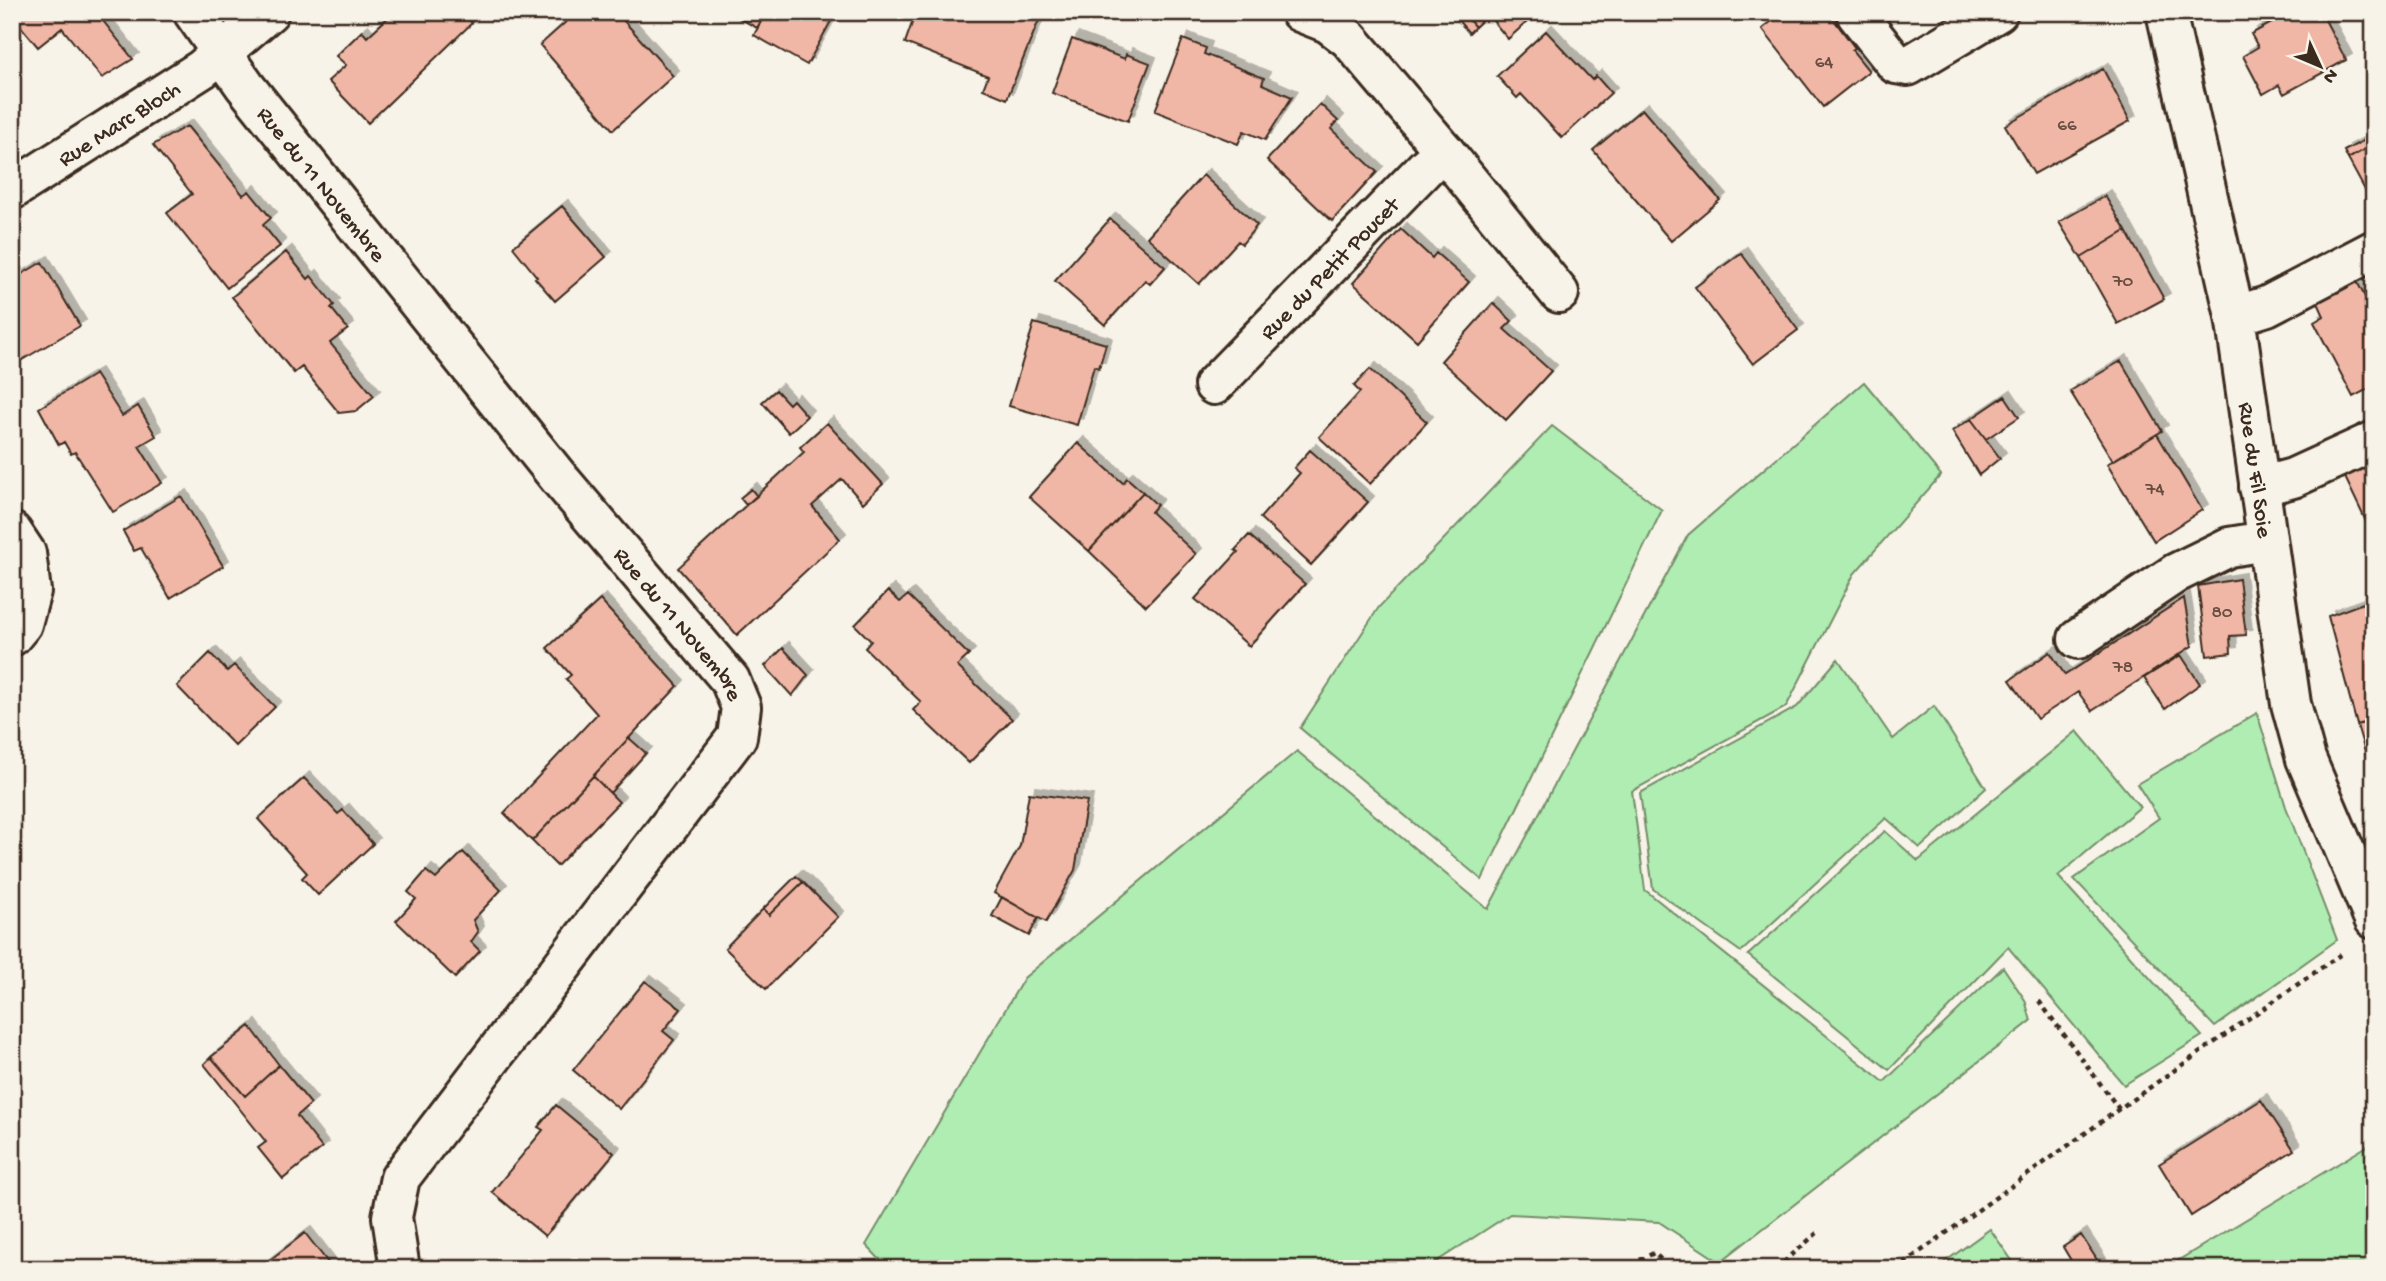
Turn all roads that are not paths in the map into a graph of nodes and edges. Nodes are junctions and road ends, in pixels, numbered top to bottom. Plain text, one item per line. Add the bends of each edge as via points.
1 (193, 12) edge
2 (269, 12) edge
3 (1300, 12) edge
4 (1998, 12) edge
5 (2166, 12) edge
6 (1857, 15) dead end
7 (222, 54) junction
8 (1445, 152) junction
9 (12, 190) edge
10 (2374, 250) edge
11 (1559, 293) dead end
12 (2235, 316) junction
13 (1214, 385) dead end
14 (2374, 441) edge
15 (2259, 487) junction
16 (12, 532) edge
17 (2266, 541) junction
18 (12, 636) edge
19 (2078, 639) dead end
20 (2363, 933) edge
21 (400, 1269) edge

1 - 7 street, Rue du 11 Novembre
2 - 7 street, Rue Marc Bloch
3 - 8 street via 1328,23 1349,39
4 - 6 street via 1908,66 1896,64
5 - 12 street, Rue du Fil Soie
7 - 9 street, Rue Marc Bloch
7 - 21 street, Rue du 11 Novembre via 558,477 730,680 741,707 737,737 400,1178 392,1217
8 - 11 street
8 - 13 street, Rue du Petit Poucet
10 - 12 street via 2267,306
12 - 15 street, Rue du Fil Soie
14 - 15 street via 2293,478
15 - 17 street, Rue du Fil Soie
16 - 18 street via 26,553 31,591 22,624
17 - 19 street via 2229,547 2176,573
17 - 20 street, Rue du Fil Soie via 2291,704

